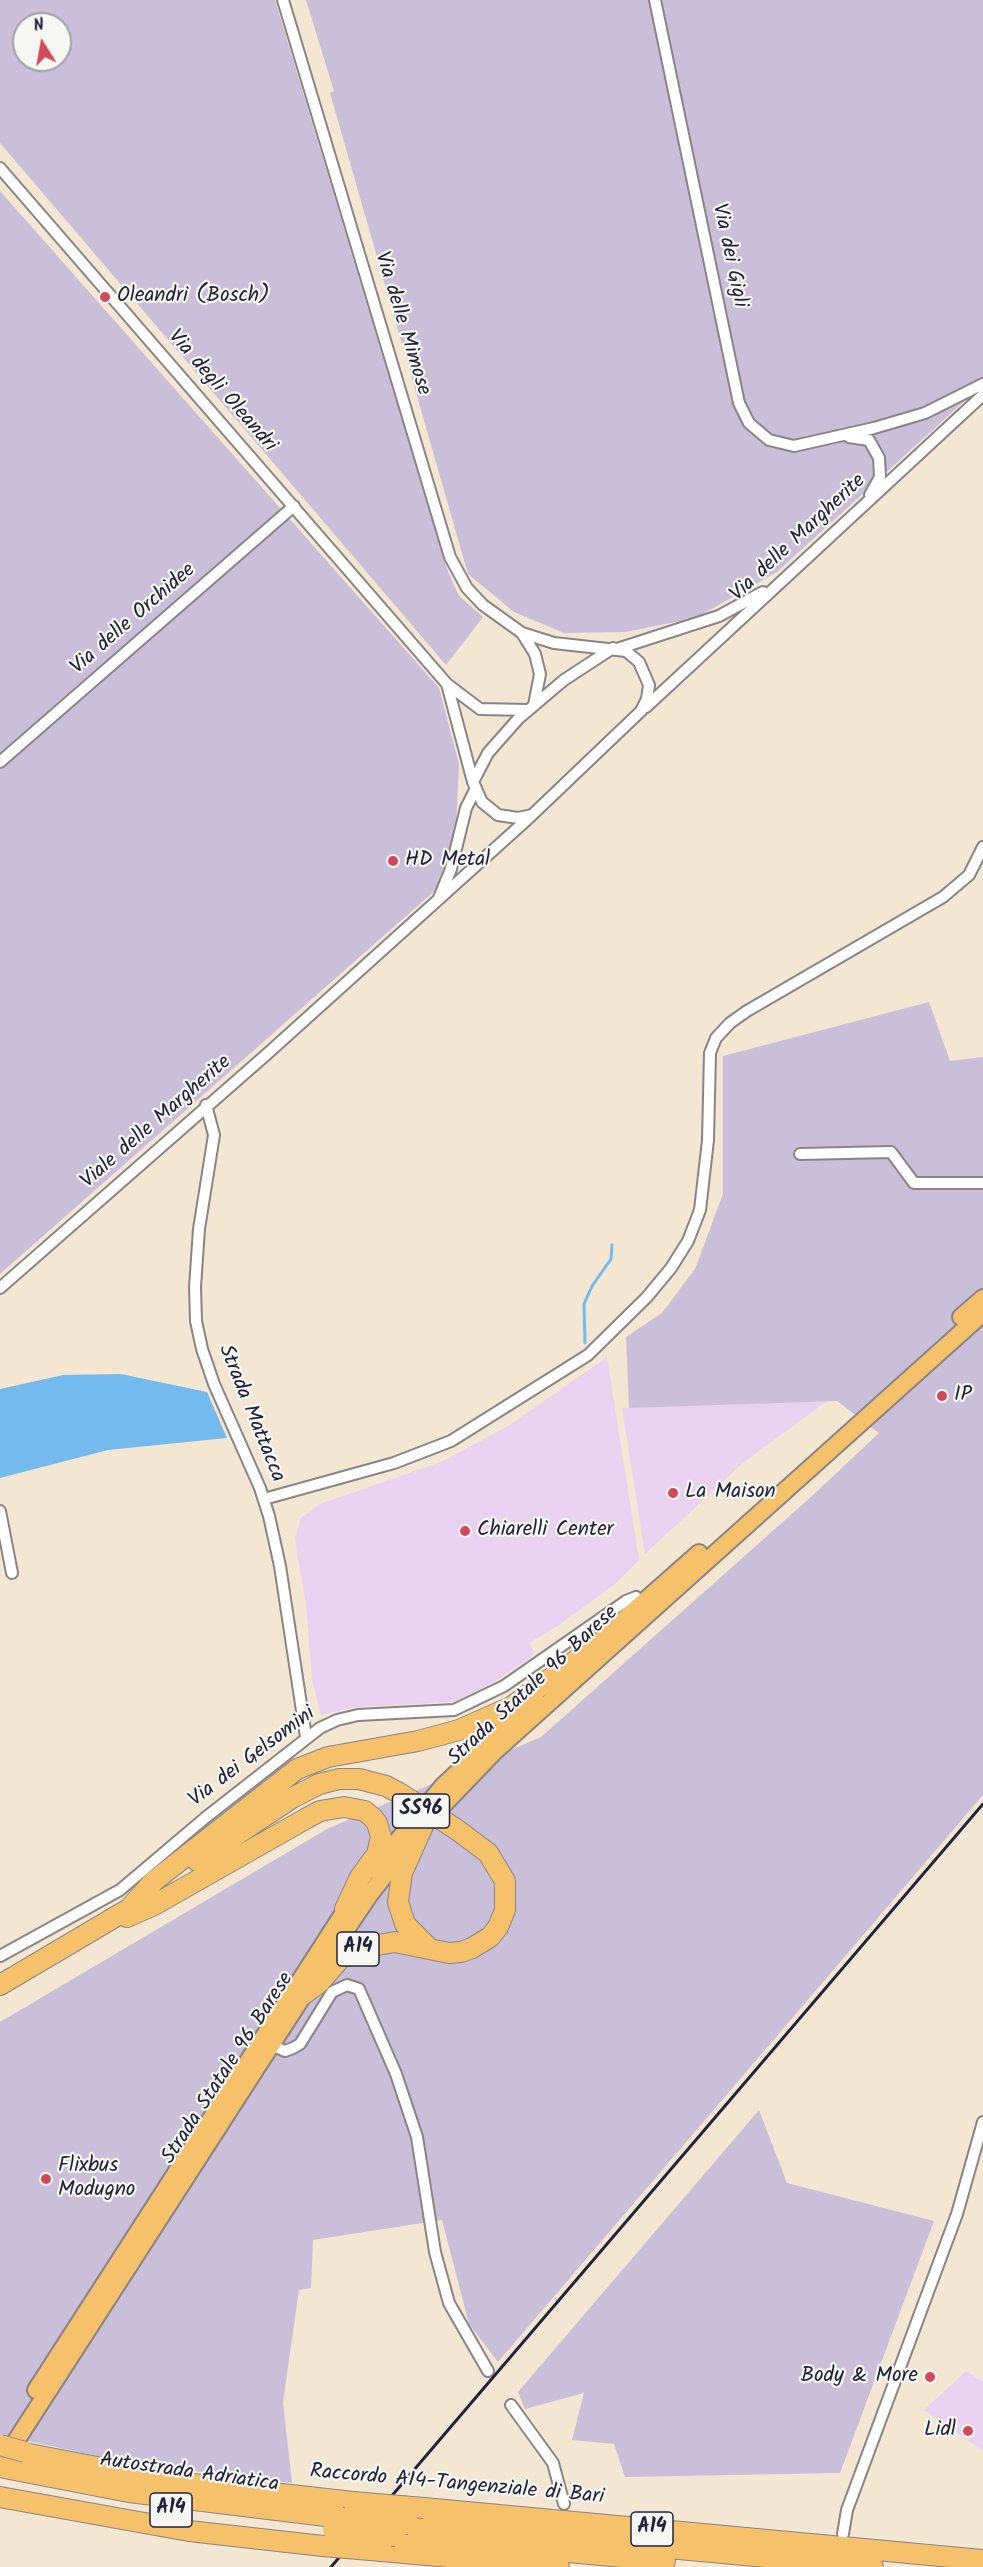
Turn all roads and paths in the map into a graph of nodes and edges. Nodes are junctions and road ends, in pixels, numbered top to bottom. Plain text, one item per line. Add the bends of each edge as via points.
1 (283, 0) edge
2 (655, 0) edge
3 (0, 168) edge
4 (983, 384) edge
5 (983, 395) edge
6 (837, 438) junction
7 (866, 503) junction
8 (294, 506) junction
9 (786, 576) junction
10 (522, 633) junction
11 (615, 649) junction
12 (447, 684) junction
13 (531, 707) junction
14 (641, 711) junction
15 (0, 762) edge
16 (474, 785) junction
17 (532, 815) junction
18 (983, 847) edge
19 (438, 901) junction
20 (340, 987) joint
21 (206, 1105) junction
22 (800, 1154) dead end
23 (983, 1183) edge
24 (0, 1288) edge
25 (983, 1298) edge
26 (983, 1313) edge
27 (264, 1499) junction
28 (0, 1511) edge
29 (12, 1573) dead end
30 (642, 1604) junction
31 (588, 1652) junction
32 (306, 1737) junction
33 (423, 1826) junction
34 (345, 1909) junction
35 (126, 1911) junction
36 (97, 1930) junction
37 (428, 1947) junction
38 (0, 1956) edge
39 (0, 1985) edge
40 (304, 1994) junction
41 (271, 2045) junction
42 (983, 2122) edge
43 (488, 2371) dead end
44 (511, 2405) dead end
45 (0, 2446) edge
46 (9, 2471) edge
47 (564, 2504) dead end
48 (0, 2505) edge
49 (108, 2518) junction
50 (402, 2530) junction
51 (333, 2531) junction
52 (843, 2534) dead end
53 (983, 2554) edge
54 (877, 2559) edge
55 (983, 2560) edge
56 (560, 2567) edge
57 (729, 2567) edge

1 - 10 street, Via delle Mimose via 450,556 467,588 483,605
2 - 6 street, Via dei Gigli via 742,412 758,433 783,445
3 - 8 street, Via degli Oleandri
4 - 6 street, Via dei Gigli via 925,413
5 - 7 street, Via delle Margherite
6 - 7 street, Via dei Gigli via 869,440 875,448 880,477
7 - 9 street, Via delle Margherite
8 - 12 street, Via degli Oleandri
8 - 15 street, Via delle Orchidee
9 - 11 street via 719,616
9 - 14 street, Via delle Margherite
10 - 11 street via 554,643
10 - 13 street via 536,654 540,674
11 - 13 street via 564,680
11 - 14 street via 626,651 645,673 649,685
12 - 13 street via 480,709
12 - 16 street
13 - 16 street via 488,753
14 - 17 street, Via delle Margherite
16 - 17 street via 482,802 498,815
16 - 19 street
17 - 19 street, Via delle Margherite
18 - 27 street via 969,874 943,897 755,1006 716,1038 710,1053 708,1140 700,1210 688,1241 647,1297 588,1355 451,1441 394,1463
19 - 20 street, Via delle Margherite
20 - 21 street, Viale delle Margherite
21 - 24 street, Viale delle Margherite
21 - 27 street, Strada Mattacca via 214,1135 200,1229 196,1321 214,1384
22 - 23 street via 891,1152 914,1184
25 - 30 main road, Strada Statale 96 Barese / SS96
26 - 33 main road, Strada Statale 96 Barese / SS96 via 521,1728
27 - 32 street, Strada Mattacca via 279,1566
28 - 29 street
30 - 31 main road, Strada Statale 96 Barese / SS96
30 - 32 street, Via dei Gelsomini via 636,1598 626,1601 504,1686 454,1710 358,1715 337,1720
31 - 34 main road, Strada Statale 96 Barese / SS96 via 443,1786
31 - 35 highway via 511,1707 459,1730 328,1757 297,1769 154,1881
32 - 38 street, Via dei Gelsomini via 120,1890
33 - 37 highway, A14 via 402,1873 398,1902 405,1924
33 - 40 main road, Strada Statale 96 Barese / SS96 via 370,1894
34 - 36 highway via 360,1877 377,1854 381,1836 377,1823 365,1811 344,1807 314,1814 154,1905
34 - 45 main road, Strada Statale 96 Barese / SS96
35 - 36 highway
35 - 37 highway, bridge via 311,1787 339,1779 359,1779 386,1785 456,1829 488,1853 500,1870 507,1891 506,1910 490,1937 472,1948 448,1953
36 - 39 highway
37 - 40 highway, A14 via 395,1942 360,1948 341,1958
40 - 41 main road, Strada Statale 96 Barese / SS96
41 - 43 street via 285,2051 300,2044 333,1992 347,1985 359,1989 396,2074 417,2137 437,2260 449,2303
41 - 46 main road, Strada Statale 96 Barese / SS96
42 - 52 street via 957,2214 847,2510
44 - 47 street via 553,2463
45 - 46 highway, Raccordo A14-Tangenziale di Bari / A14, bridge
46 - 49 highway, Raccordo A14-Tangenziale di Bari / A14
46 - 51 highway, Autostrada Adriatica / A14 via 139,2506
46 - 54 highway, Raccordo A14-Tangenziale di Bari / A14, bridge via 64,2462 175,2482
48 - 49 highway
49 - 51 highway, Raccordo A14-Tangenziale di Bari / A14 via 199,2532
50 - 51 highway, Autostrada Adriatica / A14, bridge
50 - 54 highway, Autostrada Adriatica / A14
50 - 57 highway, Autostrada Adriatica / A14
51 - 56 highway, Raccordo A14-Tangenziale di Bari / A14, bridge via 382,2551
53 - 54 highway
54 - 55 highway, Raccordo A14-Tangenziale di Bari / A14

